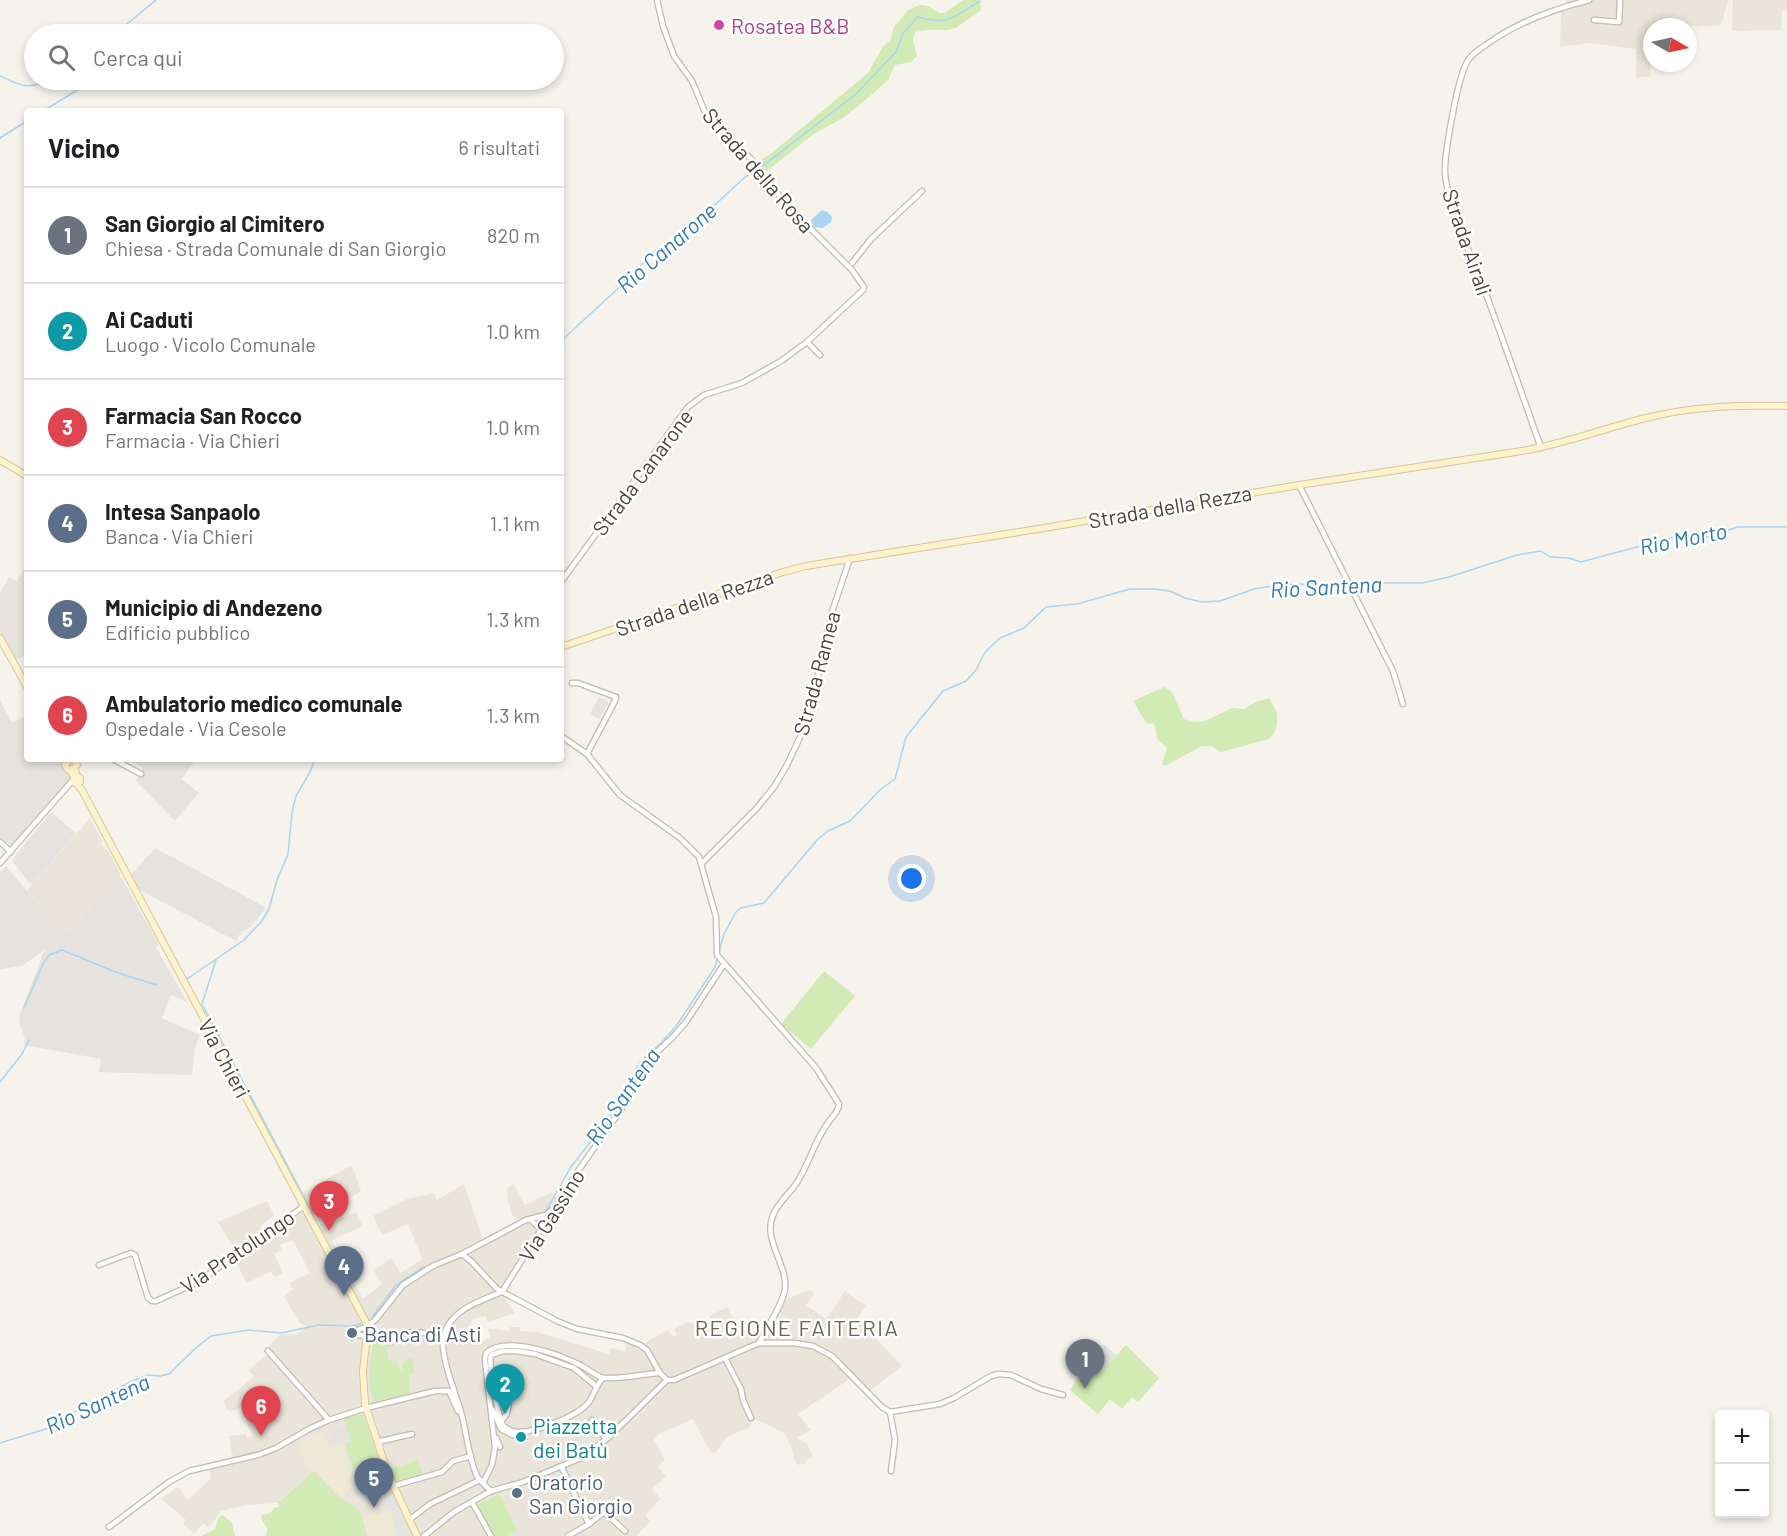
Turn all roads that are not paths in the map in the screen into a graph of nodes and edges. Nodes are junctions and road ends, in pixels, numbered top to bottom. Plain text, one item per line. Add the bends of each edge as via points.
1 (657, 0) edge
2 (1589, 0) edge
3 (1620, 0) edge
4 (1594, 20) dead end
5 (922, 191) dead end
6 (852, 263) junction
7 (847, 265) junction
8 (852, 270) junction
9 (807, 342) junction
10 (820, 354) dead end
11 (1787, 406) edge
12 (1541, 448) junction
13 (0, 460) edge
14 (24, 474) edge
15 (1299, 485) junction
16 (850, 558) junction
17 (564, 578) edge
18 (0, 638) edge
19 (564, 646) edge
20 (24, 682) edge
21 (572, 684) dead end
22 (1403, 704) dead end
23 (564, 738) edge
24 (587, 754) junction
25 (72, 762) edge
26 (119, 762) edge
27 (141, 774) dead end
28 (75, 782) junction
29 (0, 842) edge
30 (12, 852) junction
31 (0, 863) edge
32 (702, 863) junction
33 (724, 963) junction
34 (304, 1206) junction
35 (554, 1209) junction
36 (538, 1217) junction
37 (530, 1219) junction
38 (544, 1227) junction
39 (462, 1254) junction
40 (99, 1265) dead end
41 (502, 1292) junction
42 (368, 1326) junction
43 (435, 1334) dead end
44 (368, 1336) junction
45 (759, 1343) junction
46 (268, 1351) dead end
47 (725, 1358) junction
48 (660, 1373) junction
49 (603, 1378) junction
50 (667, 1380) junction
51 (596, 1386) junction
52 (520, 1388) dead end
53 (1063, 1395) dead end
54 (490, 1406) junction
55 (366, 1408) junction
56 (890, 1412) junction
57 (751, 1418) dead end
58 (329, 1420) junction
59 (592, 1420) dead end
60 (501, 1421) junction
61 (537, 1431) dead end
62 (465, 1433) junction
63 (411, 1434) dead end
64 (494, 1436) junction
65 (606, 1439) junction
66 (378, 1442) junction
67 (500, 1447) dead end
68 (471, 1456) junction
69 (561, 1466) junction
70 (891, 1471) dead end
71 (481, 1482) junction
72 (393, 1486) junction
73 (491, 1491) junction
74 (472, 1502) junction
75 (409, 1520) junction
76 (589, 1524) junction
77 (109, 1527) dead end
78 (625, 1531) dead end
79 (417, 1536) edge
80 (424, 1536) edge
81 (491, 1536) edge
82 (568, 1536) edge

1 - 7 street, Strada della Rosa via 674,56 692,81 705,112 785,203
2 - 12 street, Strada Airali via 1514,27 1467,61 1445,159 1460,228
3 - 4 street via 1619,22
5 - 6 street via 871,239
6 - 7 street
6 - 8 street, Strada Canarone
7 - 8 street, Strada Canarone
8 - 9 street, Strada Canarone via 863,290
9 - 10 street
9 - 17 street, Strada Canarone via 781,362 742,383 704,395 688,407
11 - 12 main road, Strada della Rezza via 1711,407 1669,413
12 - 15 main road, Strada della Rezza
13 - 14 main road
15 - 16 main road, Strada della Rezza
15 - 22 street via 1394,671
16 - 19 main road, Strada della Rezza via 783,572
16 - 32 street, Strada Ramea via 831,615 808,720 788,765 756,809
18 - 20 main road
21 - 24 street via 616,697
23 - 24 street
24 - 32 street via 620,795 680,838
25 - 28 main road, Via Chieri
26 - 27 street
28 - 30 street
28 - 34 main road, Via Chieri
29 - 30 street
30 - 31 street
32 - 33 street via 716,917 716,947
33 - 35 street, Via Gassino via 686,1022 644,1064 625,1104
33 - 45 street via 816,1068 839,1107 795,1185 772,1216 770,1232 785,1288
34 - 40 street, Via Pratolungo via 207,1276 156,1301 148,1298 135,1255
34 - 42 main road, Via Chieri
35 - 36 street
35 - 38 street, Via Gassino
36 - 37 street
36 - 38 street
37 - 38 street
37 - 39 street
38 - 41 street, Via Gassino
39 - 41 street
39 - 42 street via 435,1264 403,1285
41 - 48 street via 569,1326 633,1341 647,1350
41 - 62 street via 455,1316 444,1337
42 - 44 main road
43 - 44 street
44 - 55 main road via 363,1381
45 - 47 street
45 - 56 street via 794,1343 823,1351
46 - 58 street
47 - 50 street
47 - 57 street
48 - 49 street
48 - 50 street
49 - 51 street
49 - 54 street via 551,1354 502,1345 486,1353
50 - 65 street
51 - 60 street via 588,1402 568,1418 515,1432
51 - 60 street via 568,1365 527,1352 500,1351 491,1355 490,1364
52 - 60 street via 512,1392 507,1414
53 - 56 street via 999,1374 940,1404
54 - 61 street via 501,1429 514,1437
54 - 64 street
55 - 58 street
55 - 62 street via 449,1391
55 - 66 main road
56 - 70 street via 896,1440
58 - 77 street via 258,1455 189,1471
59 - 65 street
62 - 68 street
63 - 66 street
64 - 67 street
64 - 71 street via 494,1458
65 - 69 street via 581,1458
66 - 72 main road
68 - 71 street
68 - 72 street via 453,1461 442,1472
69 - 73 street
69 - 76 street
71 - 73 street
71 - 75 street via 430,1504
72 - 75 main road
73 - 74 street
74 - 80 street
74 - 81 street
75 - 79 main road
76 - 78 street via 604,1512
76 - 82 street

